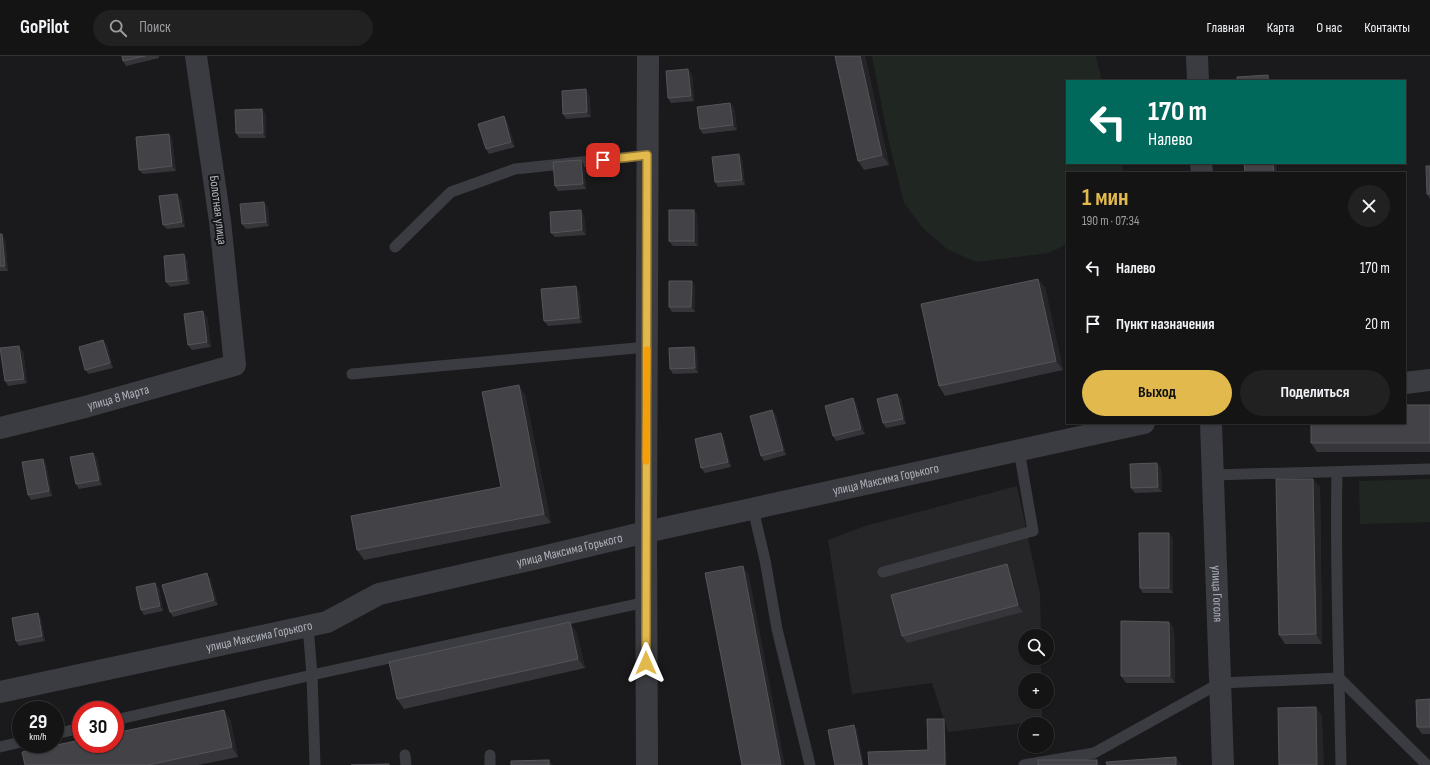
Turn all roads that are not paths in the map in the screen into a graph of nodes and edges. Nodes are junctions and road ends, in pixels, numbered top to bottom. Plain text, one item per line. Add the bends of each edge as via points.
1 (196, 56) edge
2 (648, 56) edge
3 (1197, 56) edge
4 (1198, 80) edge
5 (647, 155) junction
6 (395, 247) dead end
7 (647, 347) junction
8 (235, 365) joint
9 (352, 374) dead end
10 (1430, 380) edge
11 (1406, 383) edge
12 (1139, 424) edge
13 (1211, 424) edge
14 (0, 428) edge
15 (1019, 450) junction
16 (1430, 469) edge
17 (1337, 472) junction
18 (1213, 475) junction
19 (753, 509) junction
20 (646, 532) junction
21 (882, 572) dead end
22 (646, 602) junction
23 (308, 626) junction
24 (312, 675) junction
25 (1339, 678) junction
26 (1220, 683) junction
27 (0, 692) edge
28 (124, 718) edge
29 (12, 744) edge
30 (0, 747) edge
31 (314, 765) edge
32 (647, 765) edge
33 (810, 765) edge
34 (1024, 765) edge
35 (1223, 765) edge
36 (1341, 765) edge
37 (1427, 765) edge

1 - 8 street, Болотная улица via 220,221
2 - 5 street
3 - 4 street
5 - 6 lane via 515,169 451,192
5 - 7 street
7 - 9 lane
7 - 20 street
8 - 14 street, улица 8 Марта
10 - 11 street
12 - 15 street, улица Максима Горького
13 - 18 street, улица Гоголя
15 - 19 street, улица Максима Горького
15 - 21 lane via 1033,531
16 - 17 lane
17 - 18 lane
17 - 25 lane
18 - 26 street, улица Гоголя
19 - 20 street, улица Максима Горького
19 - 33 lane via 777,629
20 - 22 street
20 - 23 street, улица Максима Горького via 378,594 327,622
22 - 24 lane
22 - 32 street
23 - 24 lane
23 - 27 street, улица Максима Горького
24 - 28 lane
24 - 31 lane
25 - 26 lane
25 - 36 lane
25 - 37 lane
26 - 34 lane via 1094,753
26 - 35 street, улица Гоголя
29 - 30 lane

